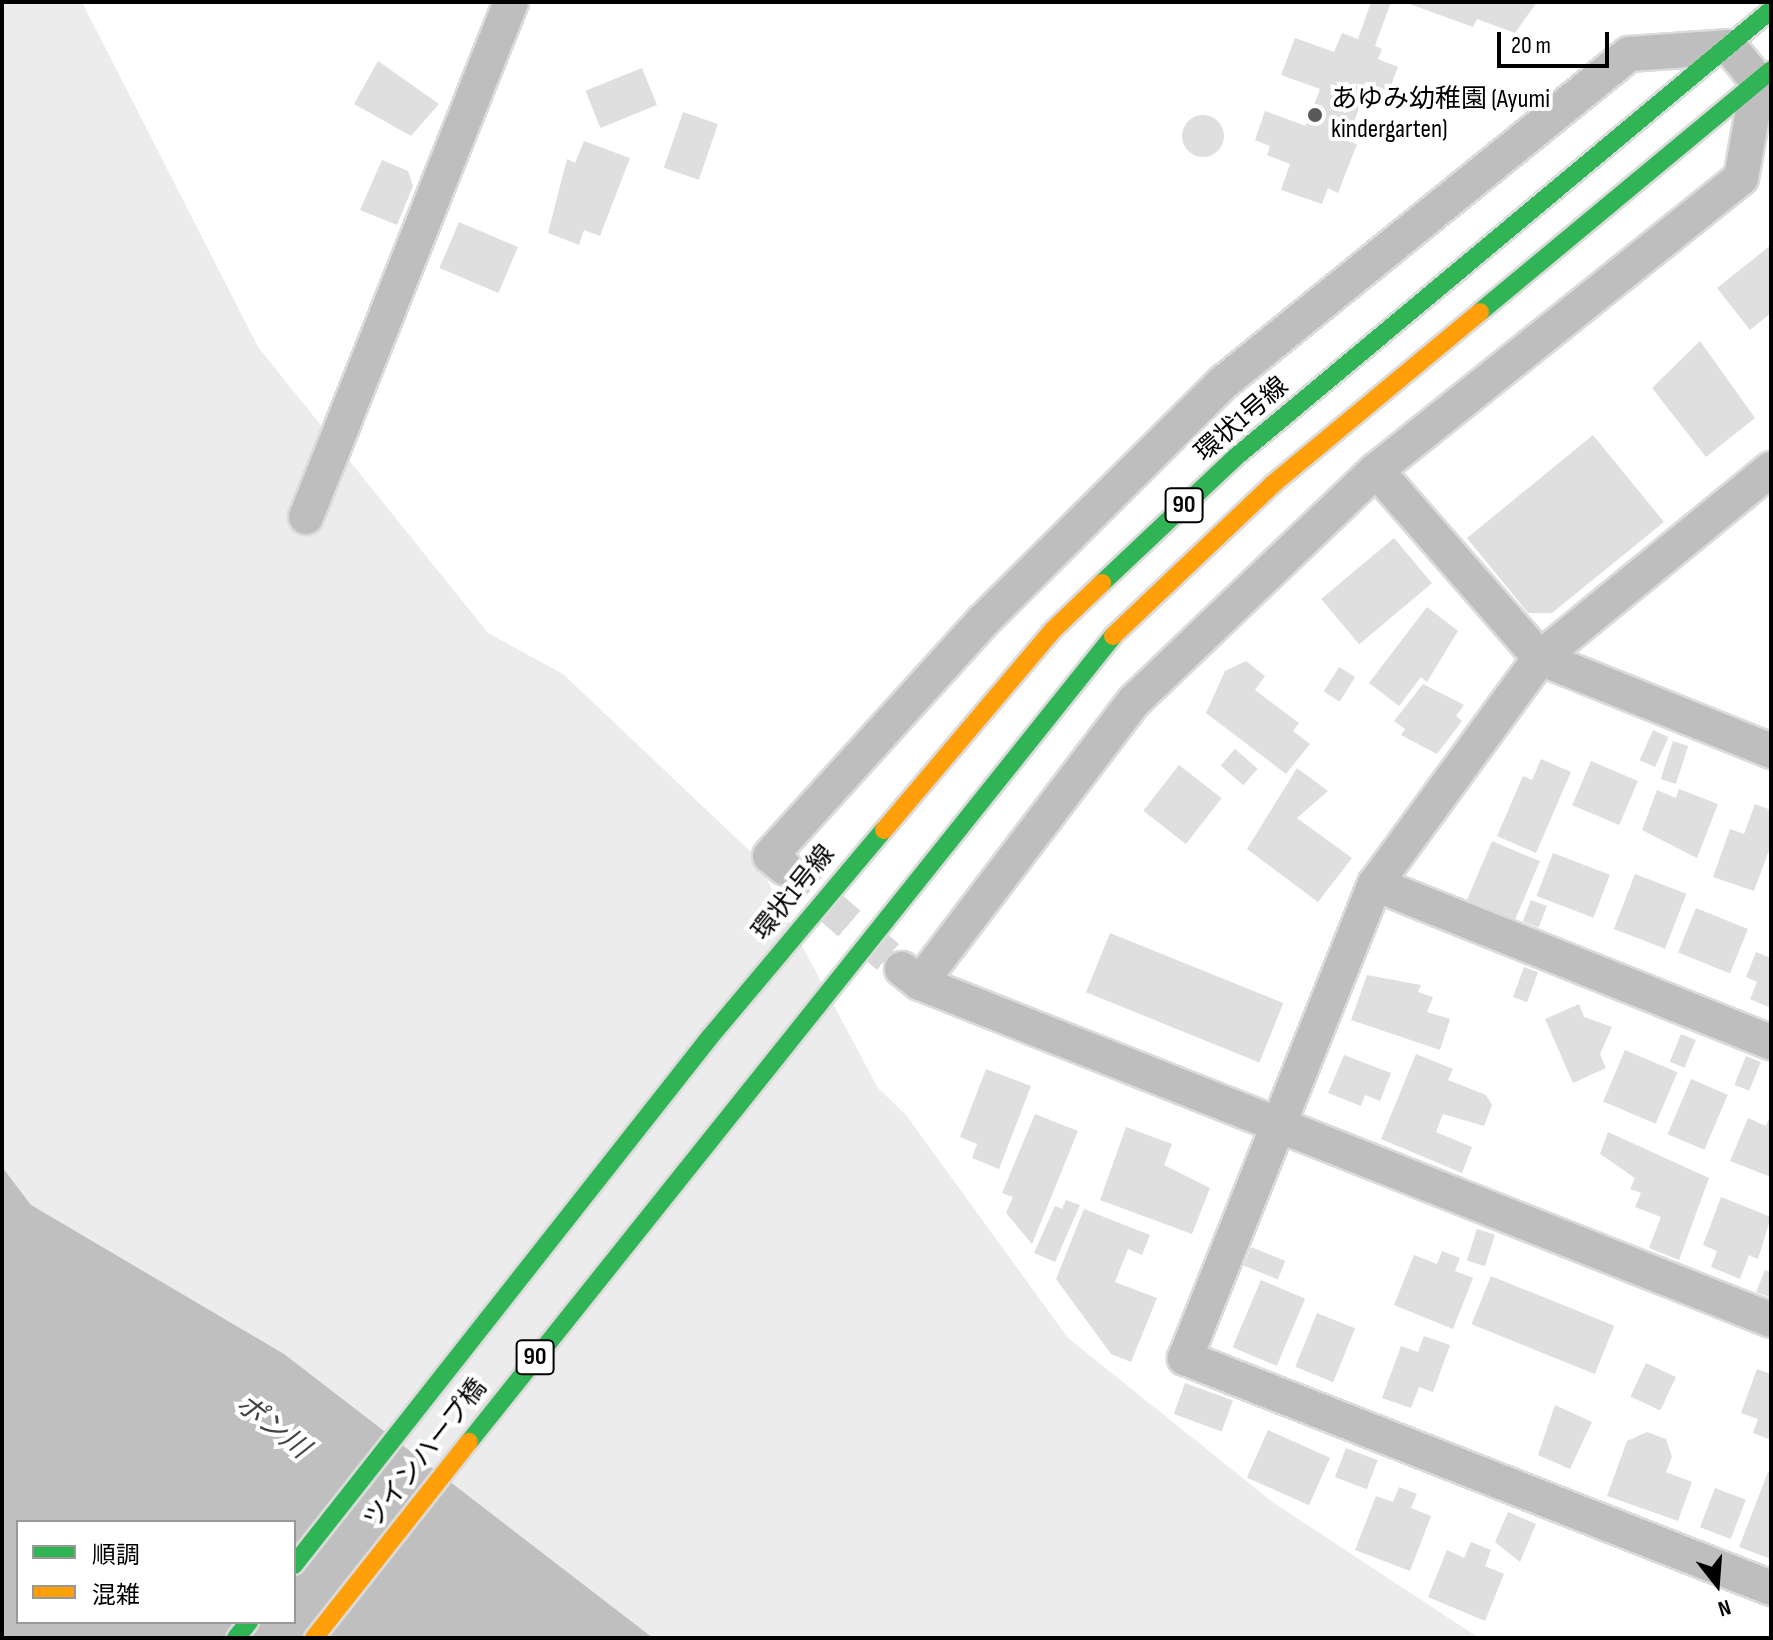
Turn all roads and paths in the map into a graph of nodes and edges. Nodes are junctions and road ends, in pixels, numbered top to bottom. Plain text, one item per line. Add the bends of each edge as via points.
1 (511, 2) edge
2 (1771, 10) edge
3 (1730, 47) junction
4 (1764, 76) edge
5 (1771, 469) edge
6 (1376, 470) junction
7 (306, 517) dead end
8 (1540, 658) junction
9 (1771, 751) edge
10 (785, 868) dead end
11 (1375, 884) junction
12 (710, 1037) joint
13 (1771, 1042) edge
14 (1275, 1119) junction
15 (1771, 1320) edge
16 (296, 1562) edge
17 (1771, 1588) edge
18 (314, 1638) edge

1 - 7 street
2 - 3 main road, 環状1号線 / 90
3 - 4 street
3 - 10 street via 1629,54 1224,382 984,620 770,856
3 - 12 main road, 環状1号線 / 90 via 1237,456 1073,610 876,833
4 - 6 street via 1741,178
4 - 18 main road, ツインハープ橋 / 90 via 1180,567 1096,652
5 - 8 street
6 - 8 street
6 - 14 street via 1134,701 911,976
8 - 9 street
8 - 11 street
11 - 13 street
11 - 14 street
12 - 16 main road, ツインハープ橋 / 90
14 - 15 street
14 - 17 street via 1185,1358

